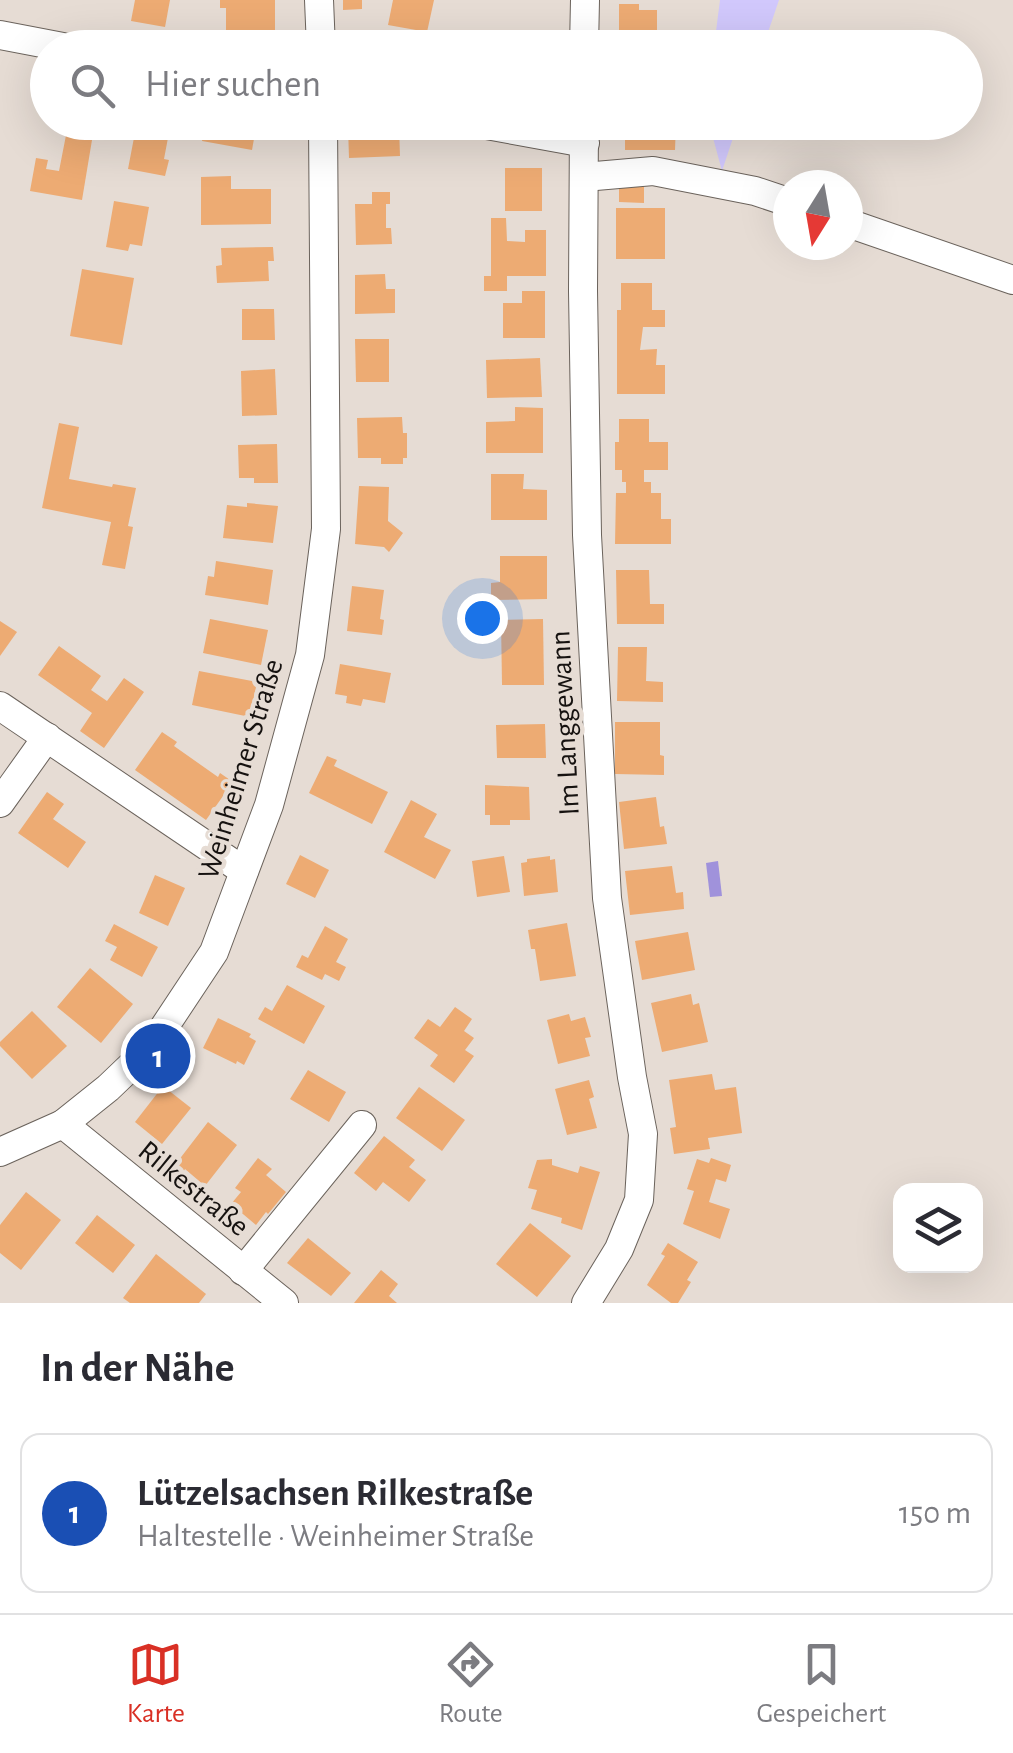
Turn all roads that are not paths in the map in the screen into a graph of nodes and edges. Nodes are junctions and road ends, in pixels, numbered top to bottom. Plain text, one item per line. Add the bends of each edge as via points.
1 (319, 0) edge
2 (585, 0) edge
3 (320, 30) edge
4 (584, 30) edge
5 (0, 34) edge
6 (30, 40) edge
7 (323, 140) edge
8 (584, 140) edge
9 (584, 177) junction
10 (773, 197) edge
11 (863, 228) edge
12 (1013, 280) edge
13 (0, 706) edge
14 (46, 737) junction
15 (0, 803) edge
16 (244, 871) junction
17 (63, 1124) junction
18 (362, 1125) dead end
19 (0, 1152) edge
20 (243, 1271) junction
21 (284, 1303) edge
22 (586, 1303) edge

1 - 3 street
2 - 4 street
5 - 6 street
7 - 16 street, Weinheimer Straße via 326,528 310,655
8 - 9 street, Im Langgewann
9 - 10 street via 653,171
9 - 22 street, Im Langgewann via 587,535 606,879 643,1134 639,1200
11 - 12 street
13 - 14 street
14 - 15 street
14 - 16 street
16 - 17 street, Weinheimer Straße via 214,952 151,1047
17 - 19 street, Weinheimer Straße
17 - 20 street, Rilkestraße
18 - 20 street
20 - 21 street, Rilkestraße

